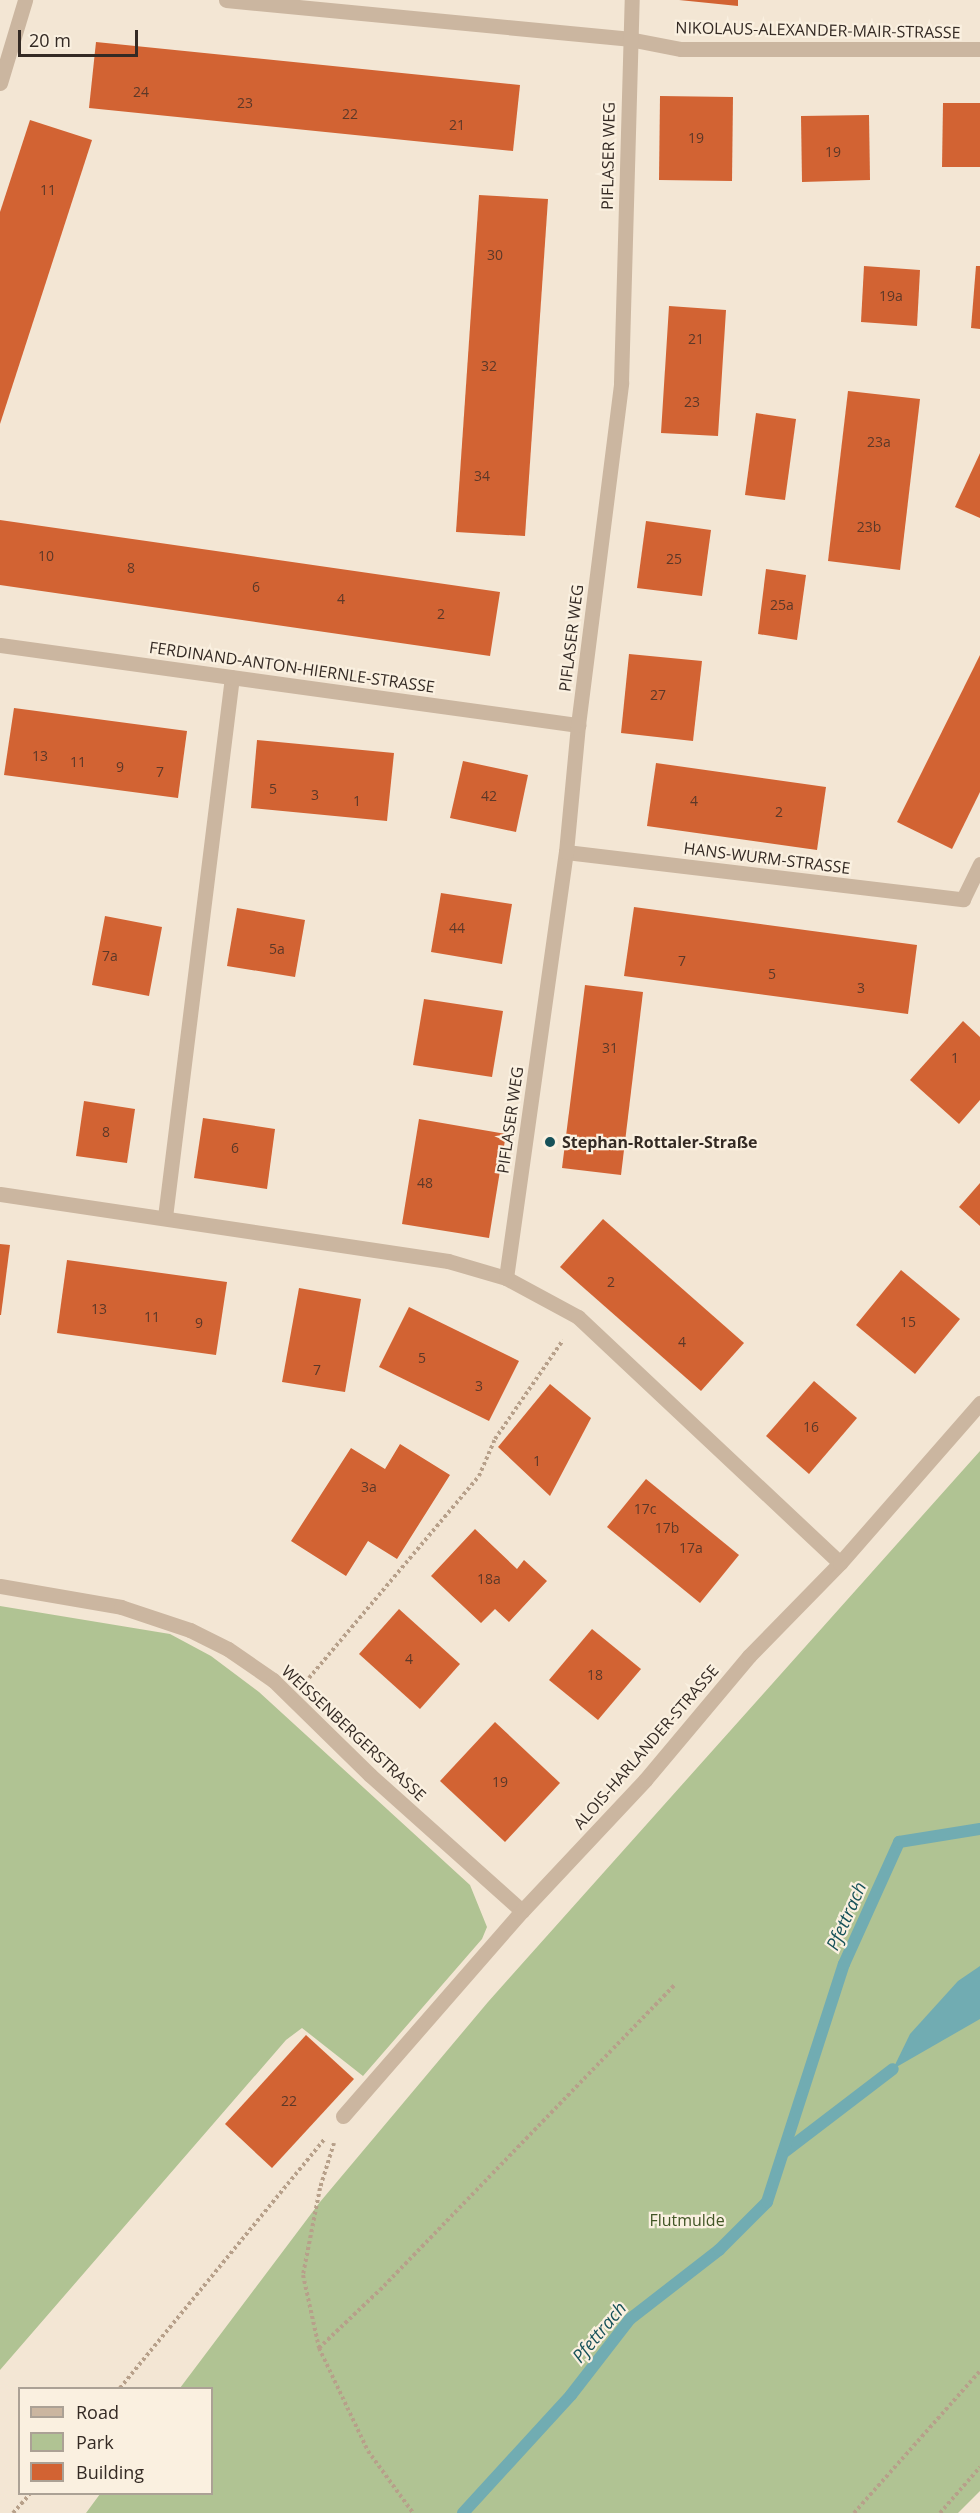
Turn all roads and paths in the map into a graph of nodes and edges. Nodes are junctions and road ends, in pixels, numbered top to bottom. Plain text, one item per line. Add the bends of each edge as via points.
1 (25, 0) edge
2 (226, 0) edge
3 (632, 0) edge
4 (629, 39) junction
5 (980, 49) edge
6 (0, 83) edge
7 (0, 645) edge
8 (232, 677) junction
9 (578, 725) junction
10 (566, 852) junction
11 (980, 864) edge
12 (0, 1194) edge
13 (165, 1217) junction
14 (506, 1278) junction
15 (578, 1317) junction
16 (980, 1403) edge
17 (840, 1563) junction
18 (0, 1586) edge
19 (292, 1699) junction
20 (522, 1911) junction
21 (675, 1985) dead end
22 (343, 2116) junction
23 (319, 2348) junction
24 (980, 2371) edge
25 (121, 2387) edge
26 (980, 2467) edge
27 (28, 2495) edge
28 (12, 2513) edge
29 (413, 2513) edge
30 (855, 2513) edge
31 (940, 2513) edge

1 - 6 street
2 - 4 street, NIKOLAUS-ALEXANDER-MAIR-STRASSE
3 - 4 street, PIFLASER WEG
4 - 5 street, NIKOLAUS-ALEXANDER-MAIR-STRASSE via 681,49
4 - 9 street, PIFLASER WEG via 621,383
7 - 8 street, FERDINAND-ANTON-HIERNLE-STRASSE
8 - 9 street, FERDINAND-ANTON-HIERNLE-STRASSE
8 - 13 street
9 - 10 street, PIFLASER WEG
10 - 11 street, HANS-WURM-STRASSE via 963,899
10 - 14 street, PIFLASER WEG
12 - 13 street
13 - 14 street via 448,1261
14 - 15 street
15 - 17 street
15 - 19 path via 495,1439 479,1476
16 - 17 street, ALOIS-HARLANDER-STRASSE
17 - 20 street, ALOIS-HARLANDER-STRASSE via 749,1656 645,1780
18 - 19 street, WEISSENBERGERSTRASSE via 121,1607 190,1630 228,1649 273,1680
19 - 20 street, WEISSENBERGERSTRASSE
20 - 22 street, ALOIS-HARLANDER-STRASSE
21 - 23 path
22 - 23 path via 320,2188 303,2276
22 - 25 path
23 - 29 path via 368,2451
24 - 30 path
26 - 31 path
27 - 28 path

